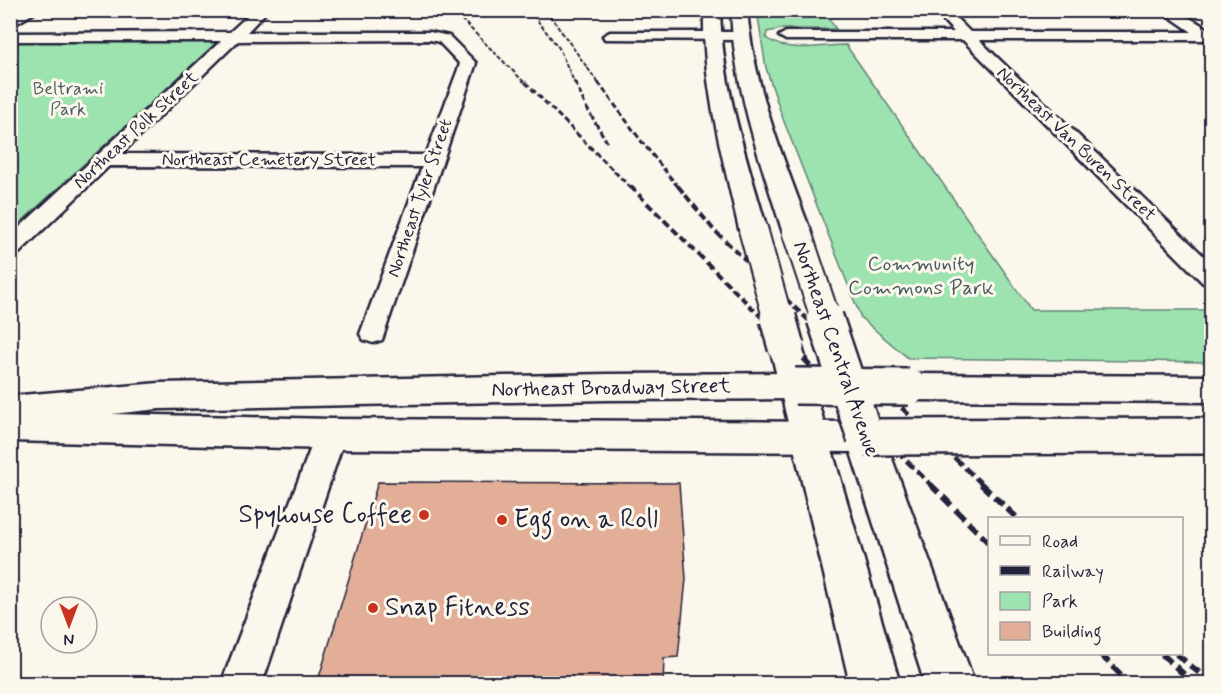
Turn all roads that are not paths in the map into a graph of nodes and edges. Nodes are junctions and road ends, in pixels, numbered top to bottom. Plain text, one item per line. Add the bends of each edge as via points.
1 (33, 10) edge
2 (262, 10) edge
3 (712, 10) edge
4 (739, 10) edge
5 (940, 10) edge
6 (1166, 10) edge
7 (10, 23) edge
8 (235, 36) junction
9 (610, 36) dead end
10 (739, 36) junction
11 (786, 36) dead end
12 (965, 36) junction
13 (1211, 36) edge
14 (10, 37) edge
15 (712, 37) junction
16 (104, 160) junction
17 (434, 160) junction
18 (10, 249) edge
19 (1212, 278) edge
20 (373, 334) dead end
21 (795, 386) junction
22 (848, 386) junction
23 (1212, 389) edge
24 (10, 409) edge
25 (10, 426) edge
26 (331, 434) junction
27 (1212, 436) edge
28 (809, 437) junction
29 (865, 437) junction
30 (241, 684) edge
31 (874, 684) edge
32 (950, 684) edge

1 - 7 street
2 - 8 street, Northeast Polk Street
3 - 15 main road, Northeast Central Avenue
4 - 10 main road, Northeast Central Avenue
5 - 12 street, Northeast Van Buren Street
6 - 13 street
8 - 14 street
8 - 16 street, Northeast Polk Street
8 - 17 street, Northeast Tyler Street via 438,37 448,42 468,63
9 - 15 street
10 - 15 street
10 - 22 main road, Northeast Central Avenue, bridge via 751,96
11 - 12 street
12 - 13 street
12 - 19 street, Northeast Van Buren Street
15 - 21 main road, Northeast Central Avenue, bridge via 724,118
16 - 17 street, Northeast Cemetery Street
16 - 18 street, Northeast Polk Street
17 - 20 street, Northeast Tyler Street
21 - 22 main road, Northeast Broadway Street, bridge
21 - 24 main road, Northeast Broadway Street via 159,396
21 - 28 main road, Northeast Central Avenue
22 - 23 main road, Northeast Broadway Street, bridge
22 - 29 main road, Northeast Central Avenue, bridge
25 - 26 main road
26 - 28 main road
26 - 30 street
27 - 29 main road, bridge
28 - 29 main road
28 - 31 main road, Northeast Central Avenue
29 - 32 main road, Northeast Central Avenue

